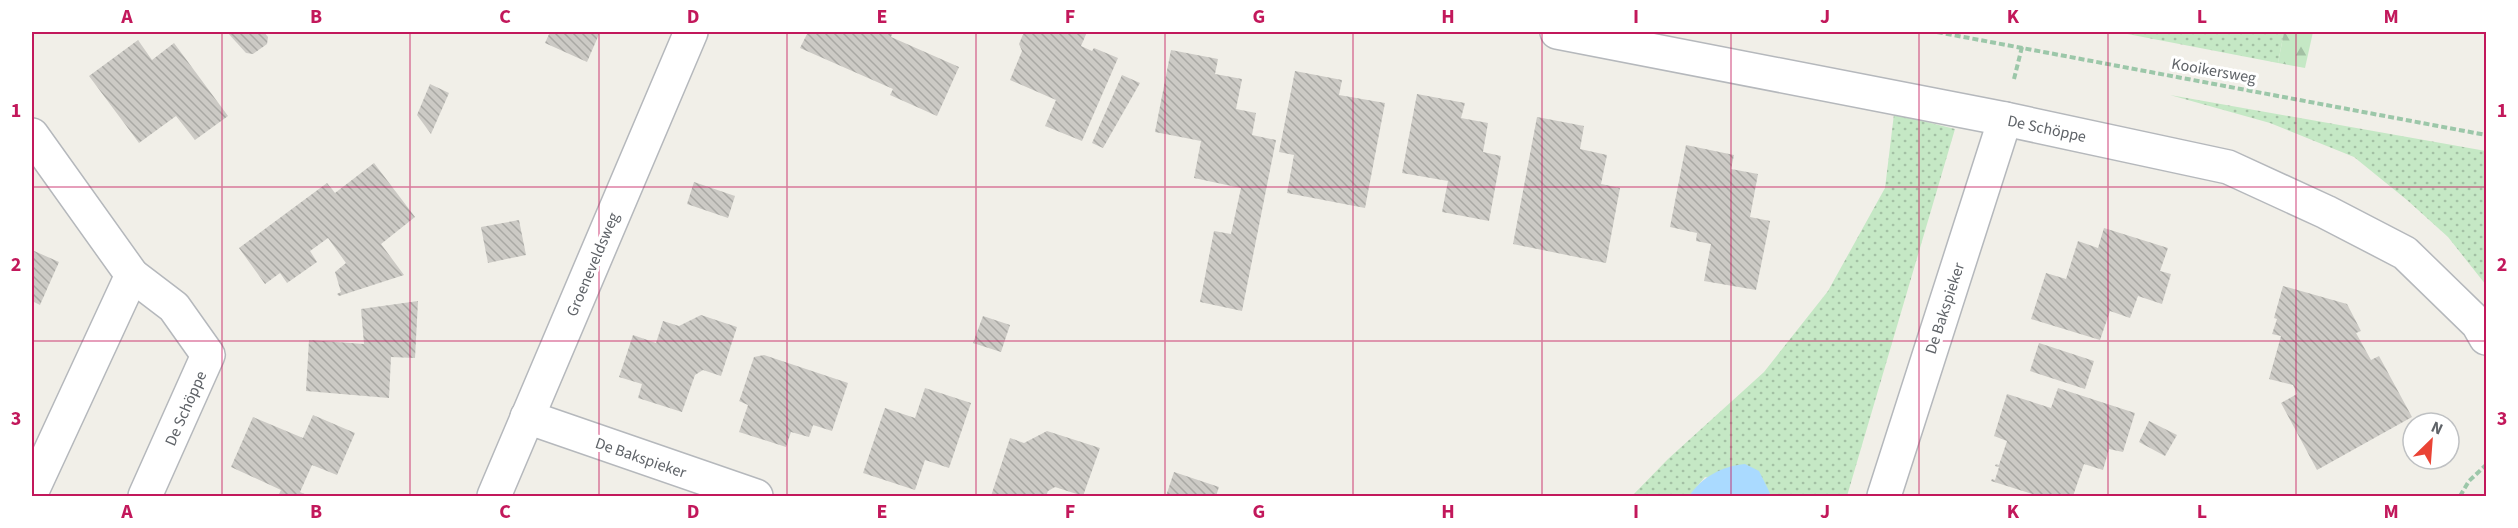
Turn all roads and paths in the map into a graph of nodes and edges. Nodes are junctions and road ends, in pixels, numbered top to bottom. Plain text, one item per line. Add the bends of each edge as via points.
1 (691, 32) edge
2 (1557, 32) edge
3 (1937, 32) edge
4 (2005, 119) junction
5 (32, 135) edge
6 (2487, 135) edge
7 (132, 275) junction
8 (2487, 338) edge
9 (527, 417) junction
10 (2487, 465) edge
11 (32, 491) edge
12 (145, 496) edge
13 (494, 496) edge
14 (756, 496) edge
15 (1884, 496) edge
16 (2460, 496) edge

1 - 9 street, Groeneveldsweg
2 - 4 street, De Schöppe
3 - 6 path, Kooikersweg
4 - 8 street, De Schöppe via 2228,167 2405,254 2478,324
4 - 15 street, De Bakspieker
5 - 7 street, De Schöppe
7 - 11 street
7 - 12 street, De Schöppe via 174,307 208,355
9 - 13 street, Groeneveldsweg
9 - 14 street, De Bakspieker
10 - 16 path via 2469,481

